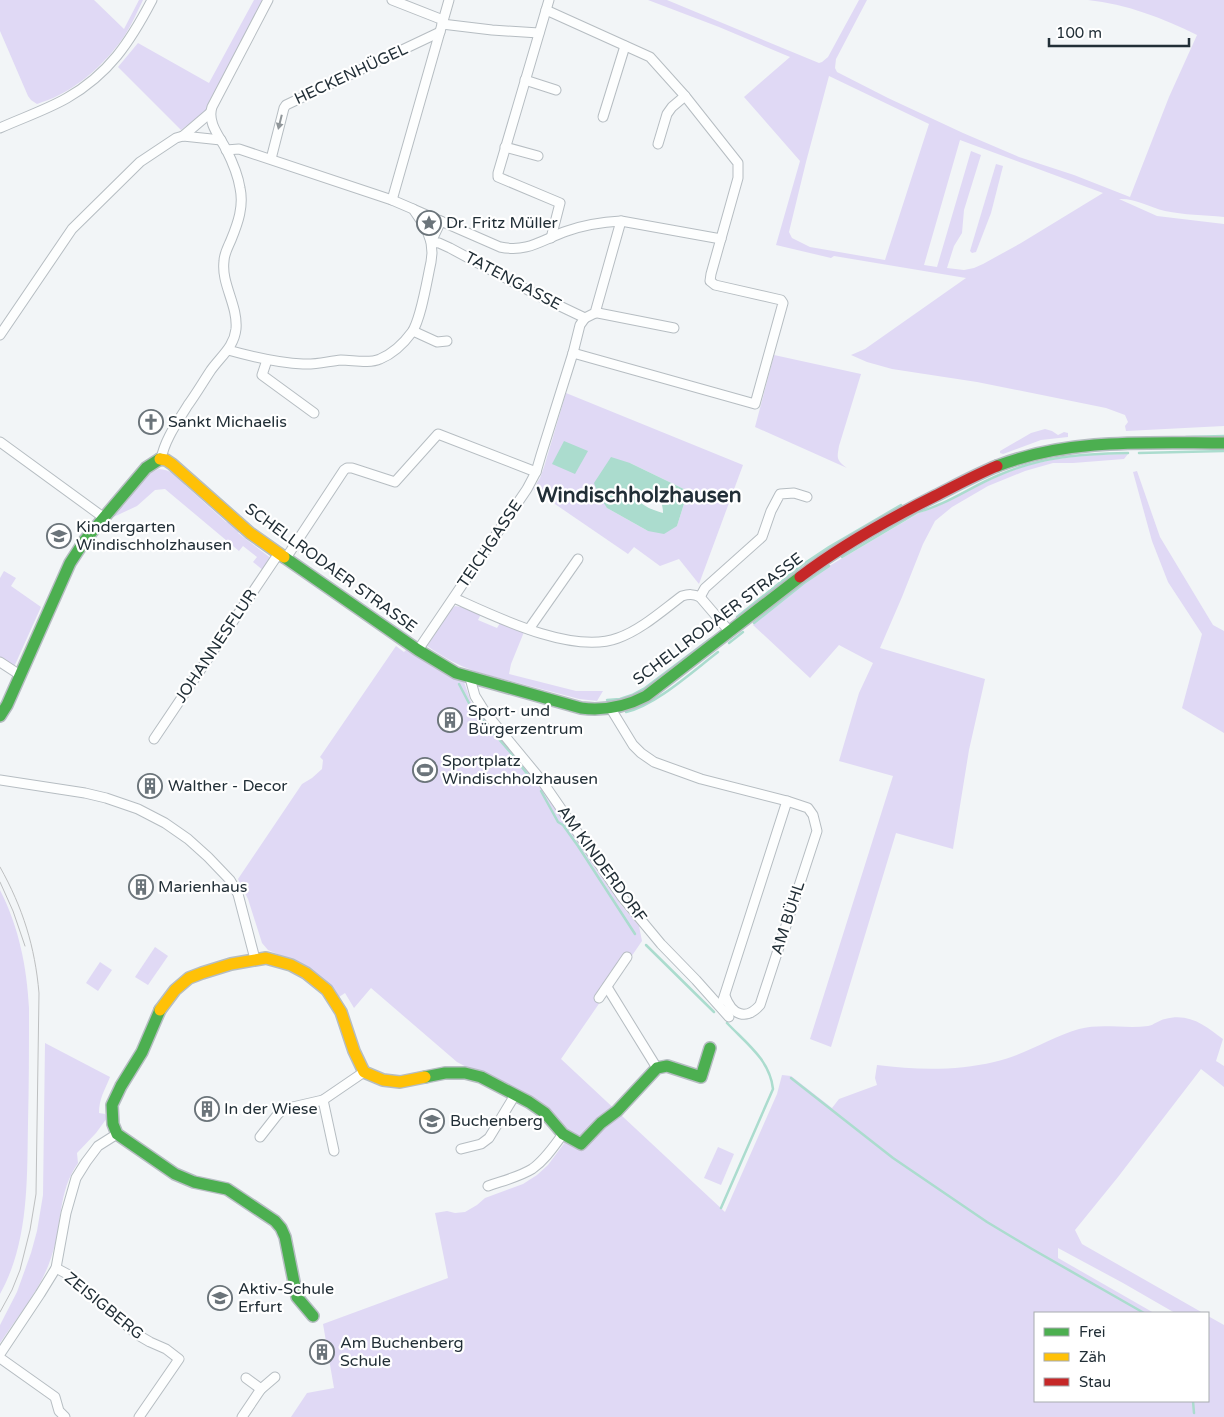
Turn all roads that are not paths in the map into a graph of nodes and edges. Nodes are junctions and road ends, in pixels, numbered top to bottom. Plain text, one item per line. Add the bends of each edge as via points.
1 (152, 0) edge
2 (268, 0) edge
3 (392, 0) edge
4 (449, 0) edge
5 (549, 0) edge
6 (546, 10) junction
7 (442, 25) junction
8 (538, 33) junction
9 (625, 46) junction
10 (525, 80) junction
11 (556, 90) dead end
12 (685, 96) junction
13 (210, 113) junction
14 (603, 118) dead end
15 (0, 128) edge
16 (183, 136) junction
17 (220, 140) junction
18 (658, 144) dead end
19 (506, 147) junction
20 (226, 150) junction
21 (538, 156) dead end
22 (271, 159) junction
23 (392, 200) junction
24 (413, 209) junction
25 (440, 221) junction
26 (621, 222) junction
27 (551, 238) junction
28 (721, 239) junction
29 (431, 242) junction
30 (595, 313) junction
31 (584, 318) junction
32 (674, 328) dead end
33 (413, 331) junction
34 (0, 335) edge
35 (447, 341) dead end
36 (228, 350) junction
37 (573, 353) junction
38 (267, 360) junction
39 (314, 413) dead end
40 (0, 442) edge
41 (1224, 442) edge
42 (161, 459) junction
43 (536, 472) junction
44 (807, 497) dead end
45 (103, 517) junction
46 (282, 556) junction
47 (578, 558) dead end
48 (700, 597) junction
49 (454, 598) junction
50 (529, 629) junction
51 (730, 632) junction
52 (418, 650) junction
53 (0, 662) edge
54 (20, 675) junction
55 (470, 678) junction
56 (611, 709) junction
57 (0, 716) edge
58 (154, 739) dead end
59 (0, 780) edge
60 (787, 801) junction
61 (627, 957) dead end
62 (255, 959) junction
63 (607, 987) junction
64 (725, 996) junction
65 (600, 998) dead end
66 (720, 1007) junction
67 (729, 1017) dead end
68 (710, 1048) dead end
69 (657, 1068) junction
70 (364, 1072) junction
71 (515, 1095) junction
72 (323, 1100) junction
73 (117, 1134) junction
74 (563, 1134) junction
75 (260, 1137) dead end
76 (461, 1149) dead end
77 (334, 1151) dead end
78 (488, 1186) dead end
79 (56, 1268) junction
80 (313, 1316) dead end
81 (0, 1356) edge
82 (276, 1377) dead end
83 (246, 1378) dead end
84 (261, 1389) junction
85 (60, 1415) edge
86 (139, 1417) edge
87 (242, 1417) edge

1 - 15 street via 125,48 94,80 65,99
2 - 13 street
3 - 7 street
4 - 7 street
5 - 6 street
6 - 8 street
6 - 9 street
7 - 8 street
7 -> 22 street, HECKENHÜGEL via 286,105
7 - 23 street, HECKENHÜGEL
8 - 10 street
9 - 12 street via 650,57
9 - 14 street
10 - 11 street
10 - 19 street
12 - 18 street via 667,114
12 - 28 street via 738,163 738,178
13 - 16 street
13 - 17 street
16 - 17 street
16 - 34 street via 140,162 72,229
17 - 20 street
19 - 21 street
19 - 27 street via 498,177 560,203
20 - 22 street via 239,149
20 - 36 street via 239,183 242,208 224,261 236,322
22 - 23 street
23 - 24 street
24 - 25 street
24 - 29 street
25 - 27 street via 510,249 521,249
25 - 29 street
26 - 27 street via 584,227
26 - 28 street
26 - 30 street
28 - 37 street via 710,281 715,285 783,301 755,404
29 - 31 street, TATENGASSE via 450,248
29 - 33 street via 431,262
30 - 31 street
30 - 32 street
31 - 37 street, TEICHGASSE
33 - 35 street via 437,342
33 - 38 street via 395,350 374,361 304,364
36 - 38 street
36 - 42 street via 168,437
37 - 43 street, TEICHGASSE
38 - 39 street via 262,375
40 - 45 street
41 - 51 street, SCHELLRODAER STRASSE via 1068,447 1016,458 905,511 828,556
42 - 45 street via 146,468
42 - 46 street, SCHELLRODAER STRASSE via 172,464 250,533
43 - 46 street, JOHANNESFLUR via 438,434 395,482 352,468 344,470
43 - 49 street, TEICHGASSE
44 - 48 street via 794,493 780,494 762,537 705,588
45 - 54 street via 70,563
46 - 52 street, SCHELLRODAER STRASSE
46 - 58 street, JOHANNESFLUR
47 - 50 street
48 - 50 street via 694,594 682,596 642,625 610,641 575,641
48 - 51 street
49 - 50 street
49 - 52 street, TEICHGASSE
51 - 56 street, SCHELLRODAER STRASSE via 646,696
52 - 55 street, SCHELLRODAER STRASSE via 448,669
53 - 54 street
54 - 57 street
55 - 56 street, SCHELLRODAER STRASSE via 581,708
55 - 66 street, AM KINDERDORF via 475,696 485,712 542,780 622,897 660,944
56 - 60 street, AM BÜHL via 633,745 654,762 701,779
59 - 62 street via 106,798 148,813 165,823 208,857 230,880 238,894
60 - 64 street
60 - 64 street, AM BÜHL via 808,808 817,831 760,1005 754,1012 738,1012 731,1009
61 - 63 street
62 - 70 street via 266,958 291,965 327,990 341,1012
62 - 73 street via 202,972 175,990 158,1013 142,1052 112,1104
63 - 65 street
63 - 69 street
64 - 66 street
66 - 67 street, AM KINDERDORF
68 - 69 street via 701,1077 667,1066
69 - 74 street via 581,1144
70 - 71 street via 383,1080 400,1082 445,1073 465,1073 481,1077
70 - 72 street
71 - 74 street via 545,1113
71 - 76 street via 489,1138 481,1144
72 - 75 street via 284,1109
72 - 77 street
73 - 79 street via 98,1146 76,1178
73 - 80 street via 175,1174 194,1182 227,1188 275,1221 285,1237 297,1297
74 - 78 street via 532,1168
79 - 81 street
79 - 86 street, ZEISIGBERG via 69,1275 133,1331 179,1359
81 - 85 street via 55,1397
82 - 84 street
83 - 84 street
84 - 87 street

